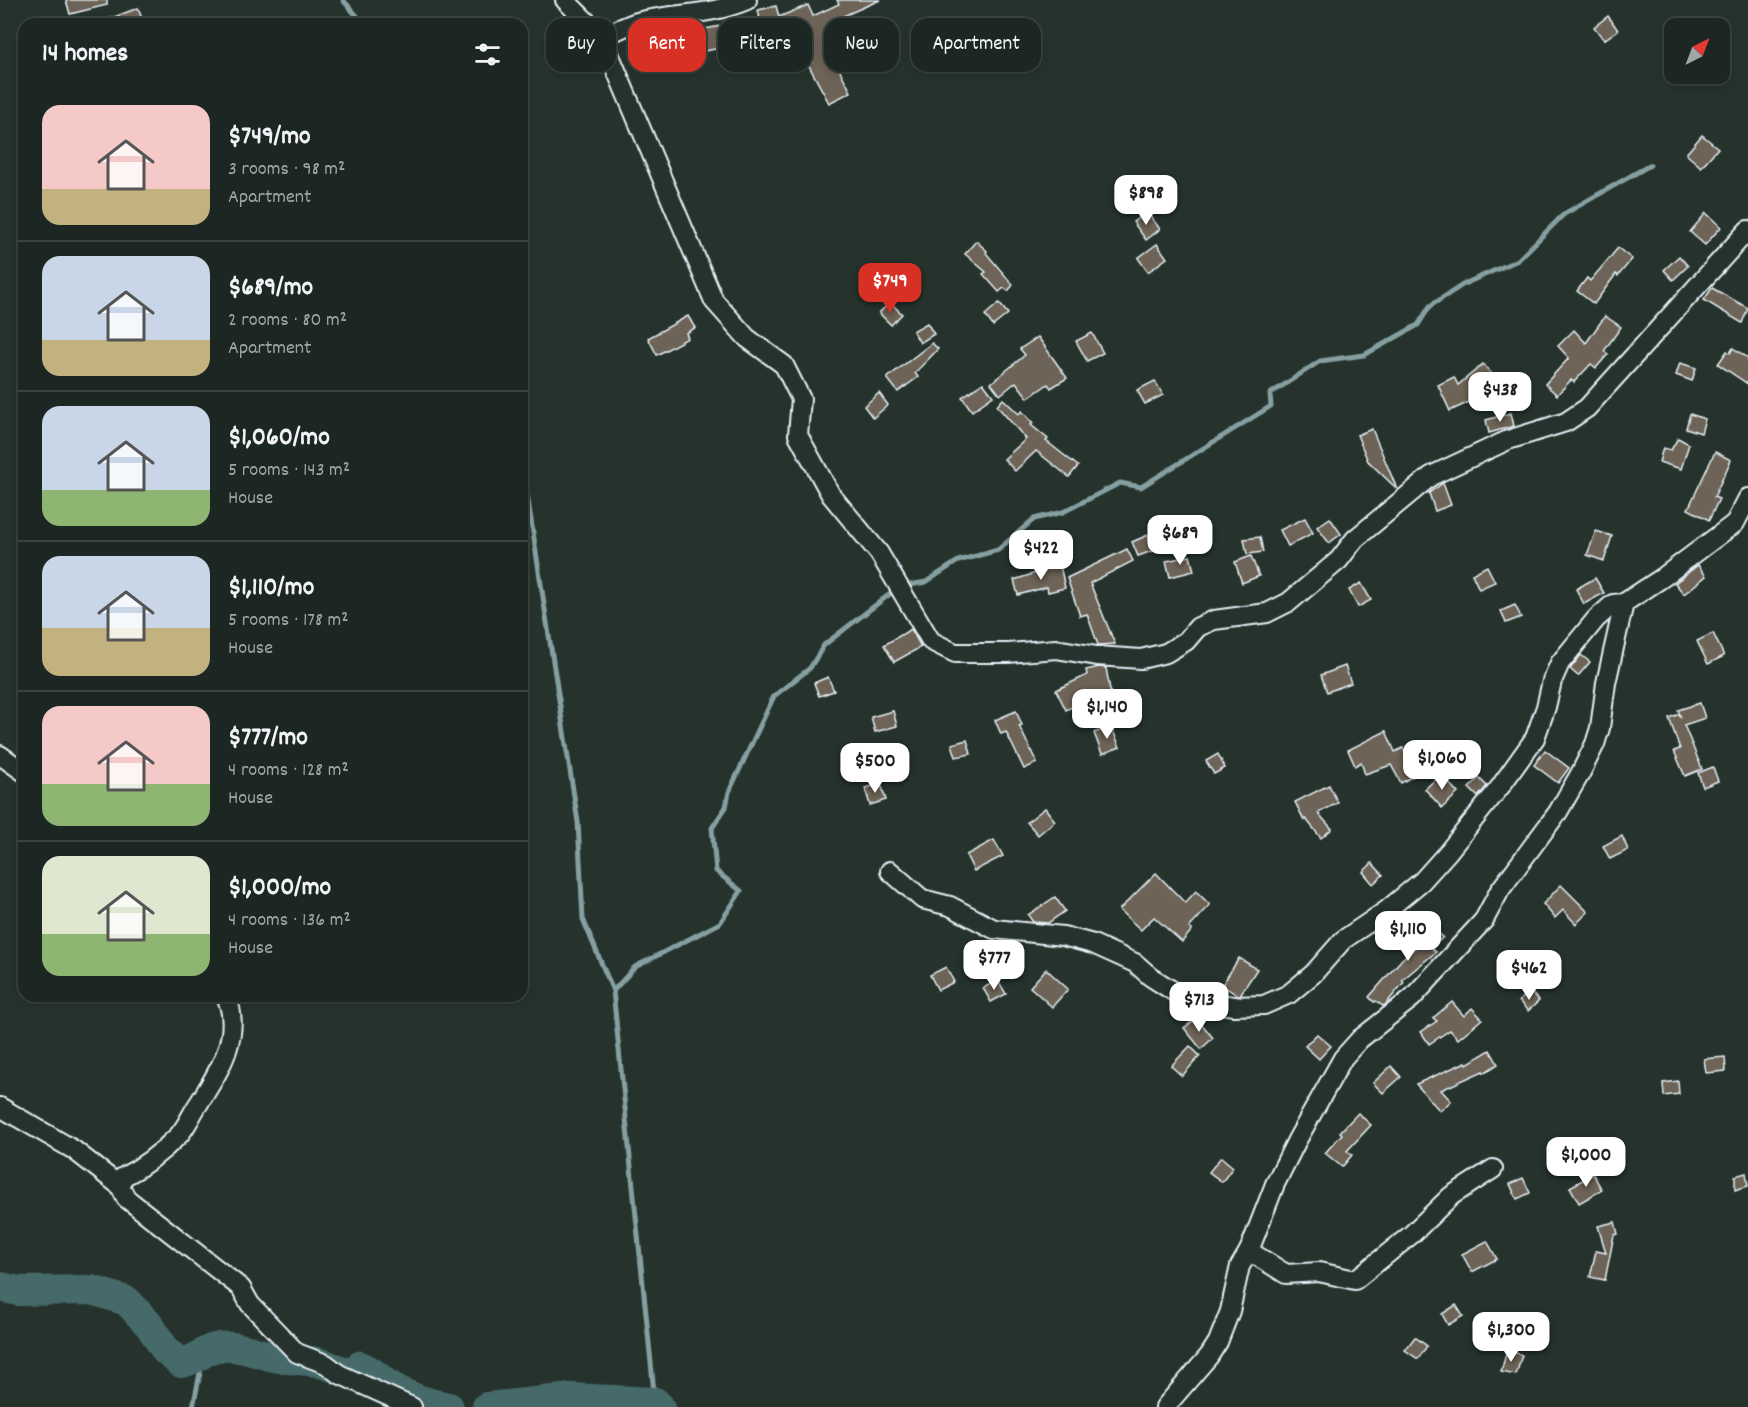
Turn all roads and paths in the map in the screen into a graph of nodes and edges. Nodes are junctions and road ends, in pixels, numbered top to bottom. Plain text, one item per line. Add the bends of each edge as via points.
1 (565, 0) edge
2 (747, 0) edge
3 (583, 18) edge
4 (616, 31) edge
5 (616, 70) edge
6 (1748, 230) edge
7 (1748, 498) edge
8 (1624, 603) junction
9 (0, 755) edge
10 (18, 768) edge
11 (890, 871) dead end
12 (229, 1002) edge
13 (0, 1107) edge
14 (1493, 1169) dead end
15 (120, 1186) junction
16 (1249, 1251) junction
17 (412, 1407) edge
18 (1165, 1407) edge

1 - 3 street
2 - 4 street via 691,15 640,21
5 - 6 street via 714,301 747,338 784,364 801,399 798,435 831,495 879,553 931,641 955,652 1056,649 1141,659 1166,653 1186,641 1198,627 1214,620 1267,613 1289,602 1340,560 1355,539 1431,476 1508,440 1566,422 1587,408
7 - 8 street via 1735,523
8 - 11 street via 1613,604 1596,619 1560,663 1535,738 1448,852 1422,881 1342,940 1313,974 1289,994 1264,1005 1202,1001 1173,991 1135,963 1093,944 1063,936 994,929 950,906 922,898
8 - 16 street via 1600,728 1575,784 1500,890 1484,920 1412,998 1360,1039 1343,1058 1275,1184
9 - 10 street
12 - 15 street via 233,1029 220,1067 179,1134 138,1170 123,1177
13 - 15 street via 74,1150
14 - 16 street via 1451,1196 1355,1280 1318,1272 1286,1274
15 - 17 street via 126,1198 241,1288 250,1304 297,1353
16 - 18 street via 1240,1266 1218,1342

